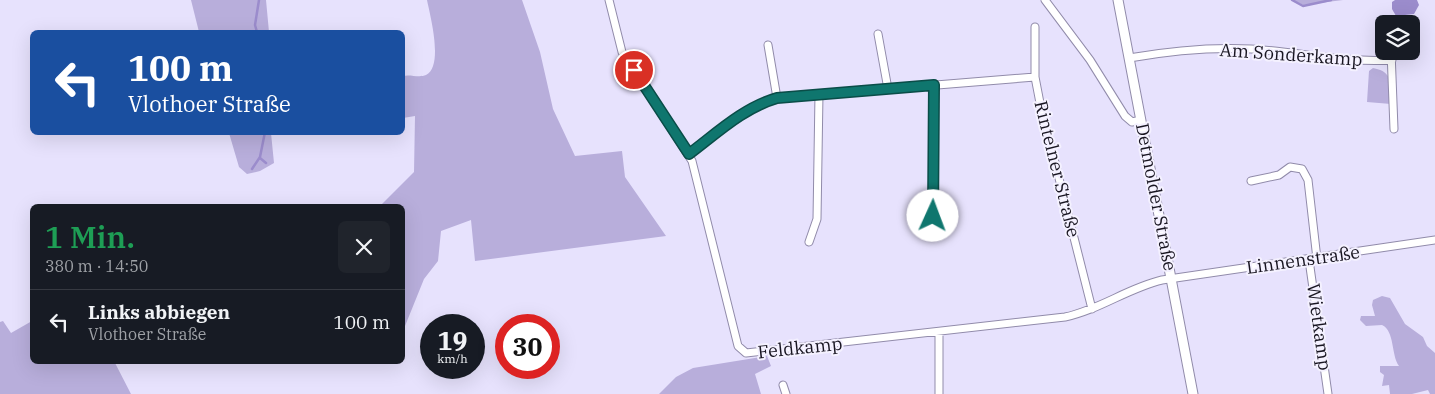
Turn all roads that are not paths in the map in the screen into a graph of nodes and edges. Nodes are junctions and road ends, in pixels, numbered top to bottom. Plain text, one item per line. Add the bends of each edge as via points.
1 (609, 0) edge
2 (1045, 0) edge
3 (1118, 0) edge
4 (1035, 27) dead end
5 (878, 34) dead end
6 (768, 45) dead end
7 (1129, 58) junction
8 (1375, 60) edge
9 (1392, 60) edge
10 (1035, 77) junction
11 (934, 85) junction
12 (888, 88) junction
13 (819, 94) junction
14 (777, 98) junction
15 (1141, 120) junction
16 (1394, 129) dead end
17 (689, 154) junction
18 (1251, 181) dead end
19 (926, 229) dead end
20 (1435, 240) edge
21 (809, 242) dead end
22 (1313, 259) junction
23 (1171, 279) junction
24 (1092, 309) junction
25 (939, 332) junction
26 (783, 384) dead end
27 (786, 394) edge
28 (939, 394) edge
29 (1193, 394) edge
30 (1328, 394) edge

1 - 17 street, Feldkamp via 622,52
2 - 15 street via 1093,65 1125,116 1132,122
3 - 7 street, Detmolder Straße
4 - 10 street, Rintelner Straße
5 - 12 street
6 - 14 street
7 - 8 street, Am Sonderkamp via 1232,48 1334,60
7 - 15 street, Detmolder Straße
9 - 16 street
10 - 11 street
10 - 24 street, Rintelner Straße
11 - 12 street
11 - 19 street via 934,212
12 - 13 street
13 - 14 street
13 - 21 street via 817,219
14 - 17 street via 743,113
15 - 23 street, Detmolder Straße
17 - 25 street, Feldkamp via 740,350 750,353
18 - 22 street, Wietkamp via 1279,175 1290,167 1302,169 1308,180
20 - 22 street, Linnenstraße
22 - 23 street, Linnenstraße
22 - 30 street, Wietkamp
23 - 24 street, Feldkamp via 1144,286
23 - 29 street, Detmolder Straße
24 - 25 street, Feldkamp via 1065,317
25 - 28 street
26 - 27 street

